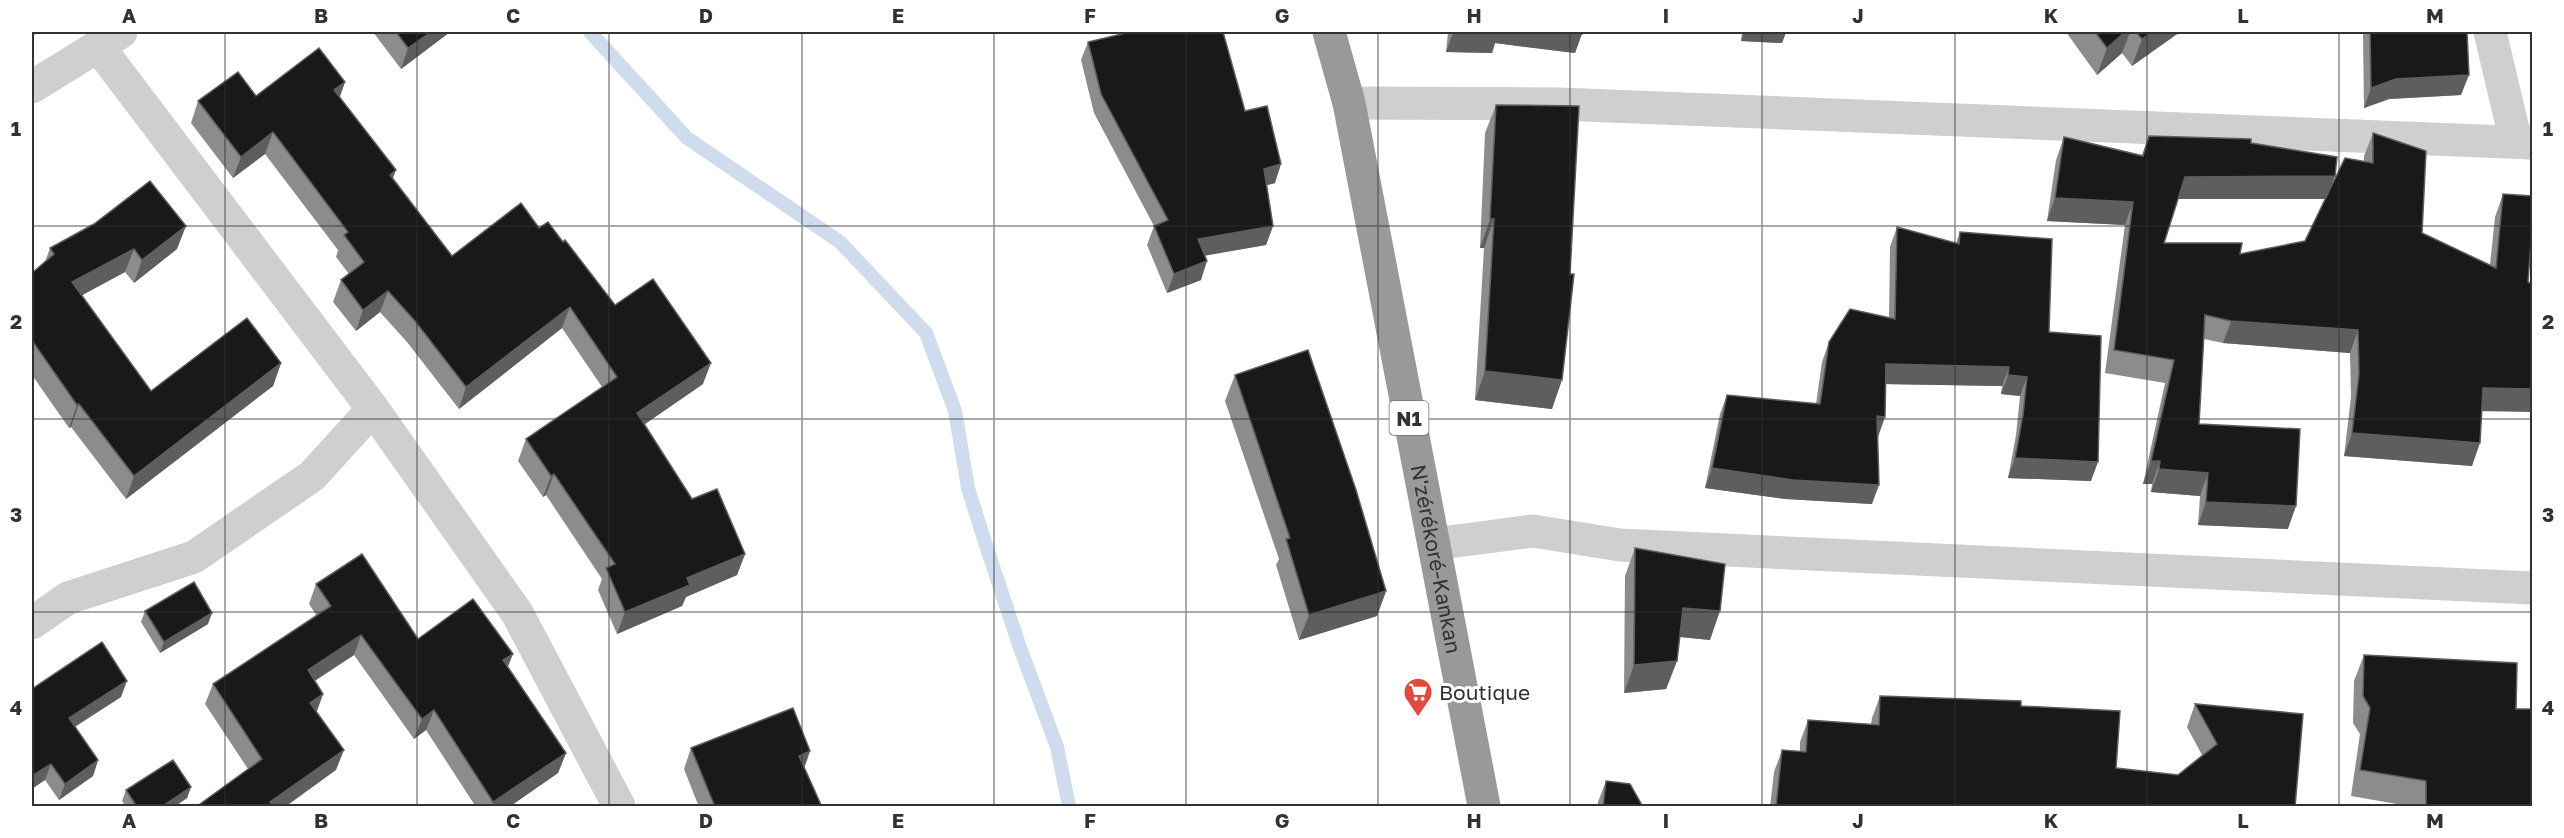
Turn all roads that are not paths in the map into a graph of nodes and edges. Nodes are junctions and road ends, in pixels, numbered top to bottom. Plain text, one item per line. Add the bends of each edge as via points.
1 (1329, 32) edge
2 (2490, 32) edge
3 (110, 39) edge
4 (32, 87) edge
5 (1349, 103) junction
6 (2524, 142) edge
7 (374, 409) junction
8 (1434, 544) junction
9 (2532, 588) edge
10 (32, 624) edge
11 (619, 807) edge
12 (1484, 807) edge

1 - 5 highway, N'zérékoré-Kankan / N1
2 - 6 street
3 - 4 street
3 - 7 street
5 - 6 street via 1559,104
5 - 8 highway, N'zérékoré-Kankan / N1
7 - 10 street via 312,476 194,557 68,598
7 - 11 street via 517,613
8 - 9 street via 1533,531 1620,545
8 - 12 highway, N'zérékoré-Kankan / N1

